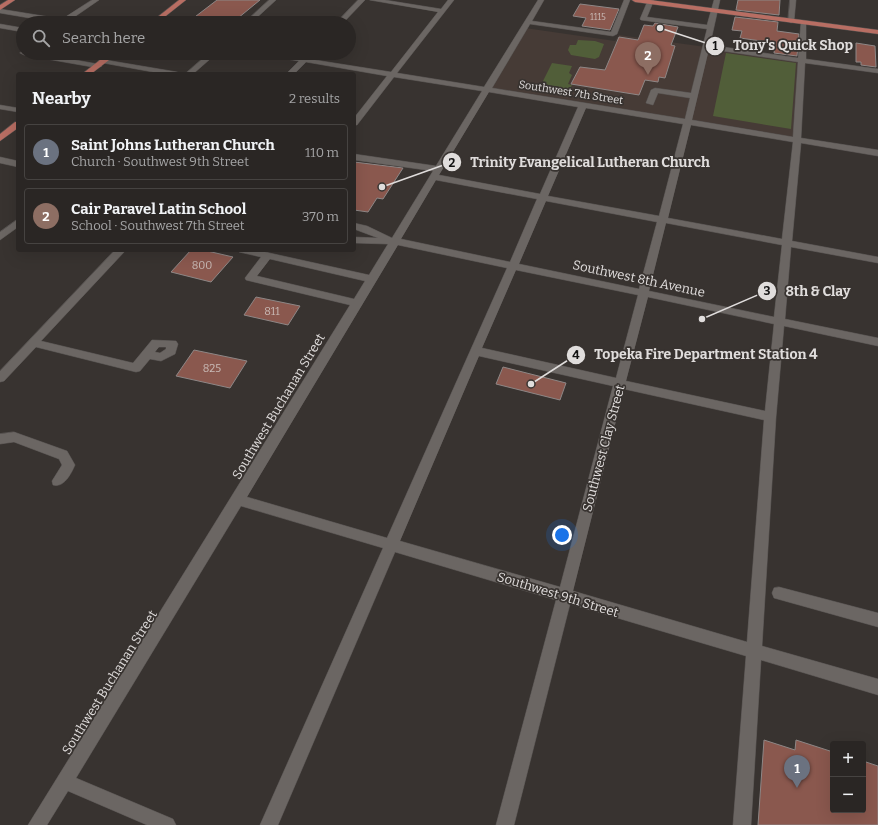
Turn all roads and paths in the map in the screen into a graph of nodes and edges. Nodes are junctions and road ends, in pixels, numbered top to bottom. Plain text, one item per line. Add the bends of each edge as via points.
1 (12, 0) edge
2 (96, 0) edge
3 (182, 0) edge
4 (273, 0) edge
5 (362, 0) edge
6 (373, 0) edge
7 (451, 0) edge
8 (627, 0) edge
9 (635, 0) edge
10 (717, 0) edge
11 (793, 0) edge
12 (538, 1) edge
13 (651, 1) edge
14 (0, 9) edge
15 (715, 10) junction
16 (442, 11) junction
17 (34, 16) edge
18 (72, 16) edge
19 (162, 16) edge
20 (255, 16) edge
21 (346, 16) edge
22 (791, 20) junction
23 (528, 22) junction
24 (804, 22) junction
25 (0, 26) edge
26 (711, 28) junction
27 (16, 29) edge
28 (878, 32) edge
29 (707, 47) junction
30 (77, 60) edge
31 (106, 60) edge
32 (205, 60) edge
33 (304, 60) joint
34 (801, 60) junction
35 (101, 64) junction
36 (878, 71) edge
37 (89, 72) edge
38 (162, 72) edge
39 (191, 72) edge
40 (292, 72) edge
41 (392, 74) junction
42 (487, 89) junction
43 (694, 96) junction
44 (650, 103) dead end
45 (583, 105) junction
46 (0, 107) edge
47 (16, 110) edge
48 (356, 119) edge
49 (688, 122) junction
50 (16, 126) edge
51 (0, 138) edge
52 (797, 140) junction
53 (878, 153) edge
54 (356, 157) edge
55 (0, 160) edge
56 (16, 164) edge
57 (435, 173) junction
58 (543, 197) junction
59 (662, 220) junction
60 (16, 224) edge
61 (356, 226) edge
62 (0, 237) edge
63 (356, 240) edge
64 (394, 241) junction
65 (786, 243) junction
66 (119, 252) edge
67 (250, 252) edge
68 (267, 256) junction
69 (878, 260) edge
70 (513, 266) junction
71 (371, 279) junction
72 (644, 293) junction
73 (356, 303) junction
74 (779, 321) junction
75 (878, 342) edge
76 (34, 343) junction
77 (476, 351) junction
78 (148, 354) dead end
79 (0, 378) edge
80 (620, 384) junction
81 (770, 417) junction
82 (0, 439) edge
83 (58, 481) dead end
84 (238, 500) junction
85 (392, 545) junction
86 (779, 593) dead end
87 (565, 596) junction
88 (878, 620) edge
89 (755, 652) junction
90 (878, 687) edge
91 (64, 781) junction
92 (36, 825) edge
93 (166, 825) edge
94 (269, 825) edge
95 (505, 825) edge
96 (742, 825) edge

1 - 14 main road
2 - 18 street
3 - 19 main road
4 - 20 street
5 - 21 street
6 - 16 street
7 - 16 street
8 - 23 street via 613,34
9 - 13 main road
10 - 15 street, Southwest Clay Street
11 - 22 street
12 - 23 street, Southwest Buchanan Street
13 - 15 main road
13 - 26 street via 646,13 683,18 681,24
14 - 17 street
15 - 22 main road
15 - 26 street, Southwest Clay Street
16 - 41 street
22 - 24 main road
23 - 42 street, Southwest Buchanan Street
24 - 28 main road
24 - 34 street
25 - 27 street
26 - 29 street, Southwest Clay Street
29 - 34 street
29 - 43 street, Southwest Clay Street
30 - 35 street
31 - 35 main road
32 - 39 street
33 - 40 street
33 - 41 street, Southwest 7th Street
34 - 36 street
34 - 52 street
35 - 37 main road
35 - 38 street
41 - 42 street, Southwest 7th Street
41 - 48 street
42 - 45 street, Southwest 7th Street
42 - 57 street, Southwest Buchanan Street
43 - 44 street via 655,90
43 - 49 street, Southwest Clay Street
45 - 49 street, Southwest 7th Street
45 - 58 street
46 - 47 street
49 - 52 street, Southwest 7th Street
49 - 59 street, Southwest Clay Street
50 - 51 main road
52 - 53 street, Southwest 7th Street
52 - 65 street
54 - 57 street
55 - 56 street
57 - 58 street
57 - 64 street, Southwest Buchanan Street
58 - 59 street
58 - 70 street
59 - 65 street
59 - 72 street, Southwest Clay Street
60 - 62 street
61 - 64 street, Southwest 8th Avenue
63 - 64 street, Southwest 8th Avenue
64 - 70 street, Southwest 8th Avenue
64 - 71 street, Southwest Buchanan Street
65 - 69 street
65 - 74 street
66 - 76 street
67 - 68 street
68 - 71 street
68 - 73 street via 250,278
70 - 72 street, Southwest 8th Avenue
70 - 77 street
71 - 73 street, Southwest Buchanan Street
72 - 74 street, Southwest 8th Avenue
72 - 80 street, Southwest Clay Street
73 - 84 street, Southwest Buchanan Street
74 - 75 street, Southwest 8th Avenue
74 - 81 street
76 - 78 street via 136,368
76 - 79 street
77 - 80 street
77 - 85 street
80 - 81 street
80 - 87 street, Southwest Clay Street
81 - 89 street
82 - 83 street via 14,437 63,455 69,466
84 - 85 street, Southwest 9th Street
84 - 91 street, Southwest Buchanan Street
85 - 87 street, Southwest 9th Street
85 - 94 street
86 - 88 street
87 - 89 street, Southwest 9th Street
87 - 95 street, Southwest Clay Street
89 - 90 street, Southwest 9th Street
89 - 96 street
91 - 92 street, Southwest Buchanan Street
91 - 93 street

